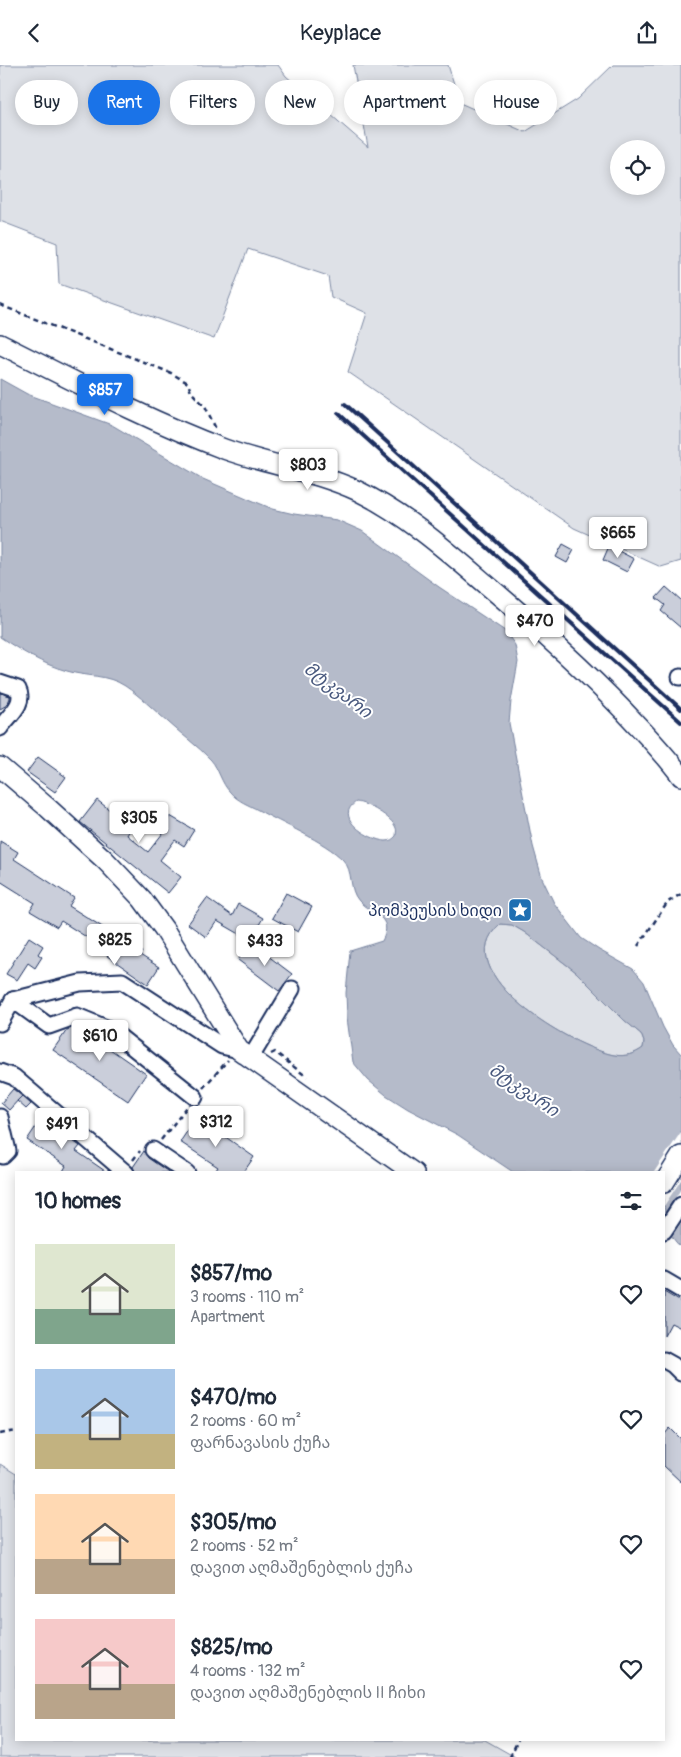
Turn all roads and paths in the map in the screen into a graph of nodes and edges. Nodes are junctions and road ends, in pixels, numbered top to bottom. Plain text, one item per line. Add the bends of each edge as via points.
1 (0, 305) edge
2 (0, 345) edge
3 (228, 450) junction
4 (0, 683) edge
5 (0, 728) edge
6 (0, 767) edge
7 (681, 776) edge
8 (681, 894) edge
9 (638, 946) dead end
10 (292, 989) dead end
11 (13, 1000) junction
12 (0, 1023) edge
13 (240, 1055) junction
14 (0, 1072) edge
15 (195, 1097) junction
16 (0, 1117) edge
17 (153, 1149) junction
18 (0, 1155) edge
19 (681, 1156) edge
20 (122, 1169) edge
21 (183, 1171) edge
22 (411, 1171) edge
23 (665, 1181) edge
24 (681, 1205) edge
25 (665, 1229) edge
26 (665, 1281) edge
27 (681, 1289) edge
28 (665, 1361) edge
29 (681, 1373) edge
30 (15, 1431) edge
31 (0, 1434) edge
32 (518, 1741) edge
33 (510, 1757) edge

1 - 3 path via 171,373 188,383 191,392 205,406
2 - 3 main road via 131,410
3 - 7 main road via 314,475 356,491 397,513 550,638 617,703
4 - 5 street via 18,689 21,700
6 - 13 main road via 48,807 142,899 164,929
8 - 9 path via 668,902
10 - 13 street
11 - 12 street
11 - 13 street via 80,983 122,981
11 - 15 street via 49,1026 77,1016 111,1030
13 - 15 path
13 - 22 main road
14 - 20 street via 14,1077
15 - 17 path
16 - 18 street via 8,1151
17 - 20 path via 142,1147
17 - 21 street
19 - 23 main road
24 - 25 street
26 - 27 street
28 - 29 street
30 - 31 path
32 - 33 path

